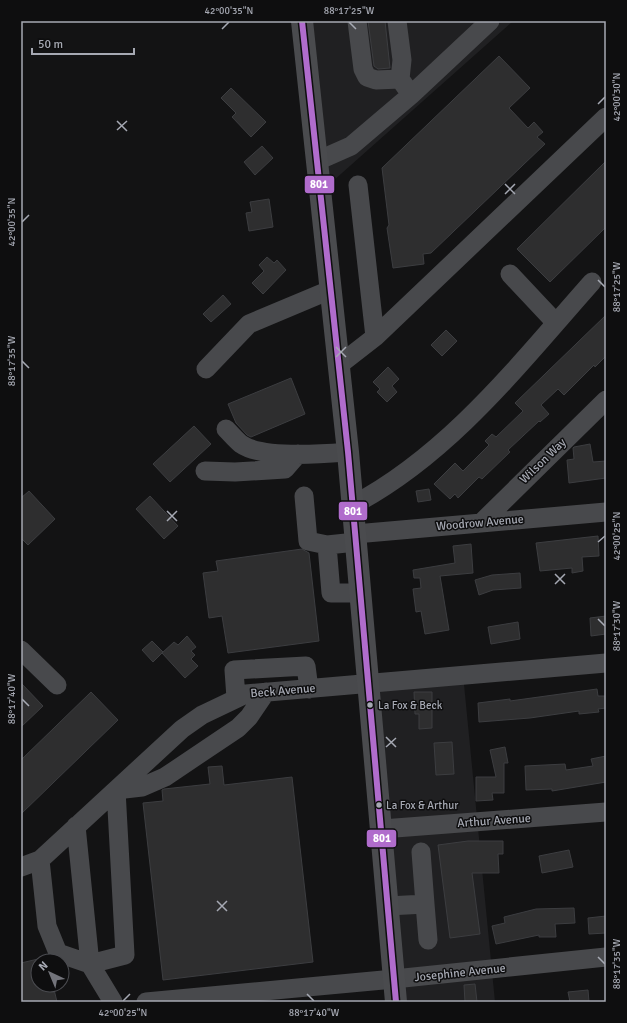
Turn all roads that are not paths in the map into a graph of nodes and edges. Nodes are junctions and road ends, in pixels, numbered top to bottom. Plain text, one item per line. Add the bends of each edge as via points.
1 (302, 21) edge
2 (357, 21) edge
3 (397, 21) edge
4 (490, 21) edge
5 (400, 79) junction
6 (411, 95) junction
7 (606, 117) edge
8 (317, 161) junction
9 (358, 185) dead end
10 (510, 274) dead end
11 (592, 282) dead end
12 (330, 290) junction
13 (556, 323) junction
14 (374, 337) junction
15 (339, 365) junction
16 (206, 369) dead end
17 (606, 400) edge
18 (226, 429) dead end
19 (348, 452) junction
20 (298, 454) junction
21 (205, 471) dead end
22 (304, 496) dead end
23 (352, 505) junction
24 (606, 512) edge
25 (480, 523) junction
26 (355, 538) junction
27 (327, 545) junction
28 (361, 593) junction
29 (21, 650) edge
30 (606, 663) edge
31 (370, 684) junction
32 (57, 685) dead end
33 (309, 689) junction
34 (266, 692) junction
35 (236, 698) junction
36 (116, 790) junction
37 (606, 812) edge
38 (76, 826) junction
39 (382, 829) junction
40 (421, 852) dead end
41 (40, 860) junction
42 (21, 867) edge
43 (425, 904) junction
44 (388, 906) junction
45 (428, 940) dead end
46 (606, 957) edge
47 (90, 964) junction
48 (394, 980) junction
49 (113, 1002) edge
50 (146, 1002) edge
51 (396, 1002) edge

1 - 8 main road
2 - 5 street via 363,69 367,77 376,80
3 - 5 street via 402,60
4 - 6 street
5 - 6 street
6 - 8 street via 352,146
7 - 14 street
8 - 12 main road
9 - 14 street
10 - 13 street
11 - 13 street
12 - 15 main road
12 - 16 street via 249,324
13 - 23 street via 476,413 408,470 377,492
14 - 15 street
15 - 19 main road
17 - 25 street, Wilson Way
18 - 20 street via 242,445 260,451
19 - 20 street
19 - 23 main road
20 - 21 street via 285,469
22 - 27 street, Woodrow Avenue via 308,542
23 - 26 main road
24 - 25 street, Woodrow Avenue
25 - 26 street, Woodrow Avenue
26 - 27 street, Woodrow Avenue
26 - 28 main road
27 - 28 street via 331,593
28 - 31 main road
29 - 32 street
30 - 31 street, Beck Avenue
31 - 33 street, Beck Avenue
31 - 39 main road
33 - 34 street, Beck Avenue
33 - 35 street via 306,666 234,670
34 - 35 street, Beck Avenue
34 - 36 street via 238,728 165,777 142,787
35 - 36 street, Beck Avenue via 202,715 182,729
36 - 38 street, Beck Avenue
36 - 47 street via 125,954
37 - 39 street, Arthur Avenue
38 - 41 street, Beck Avenue
38 - 47 street
39 - 44 main road
40 - 43 street
41 - 42 street, Beck Avenue
41 - 47 street via 47,926 58,953
43 - 44 street
43 - 45 street
44 - 48 main road
46 - 48 street, Josephine Avenue
47 - 49 street
48 - 50 street, Josephine Avenue
48 - 51 main road

